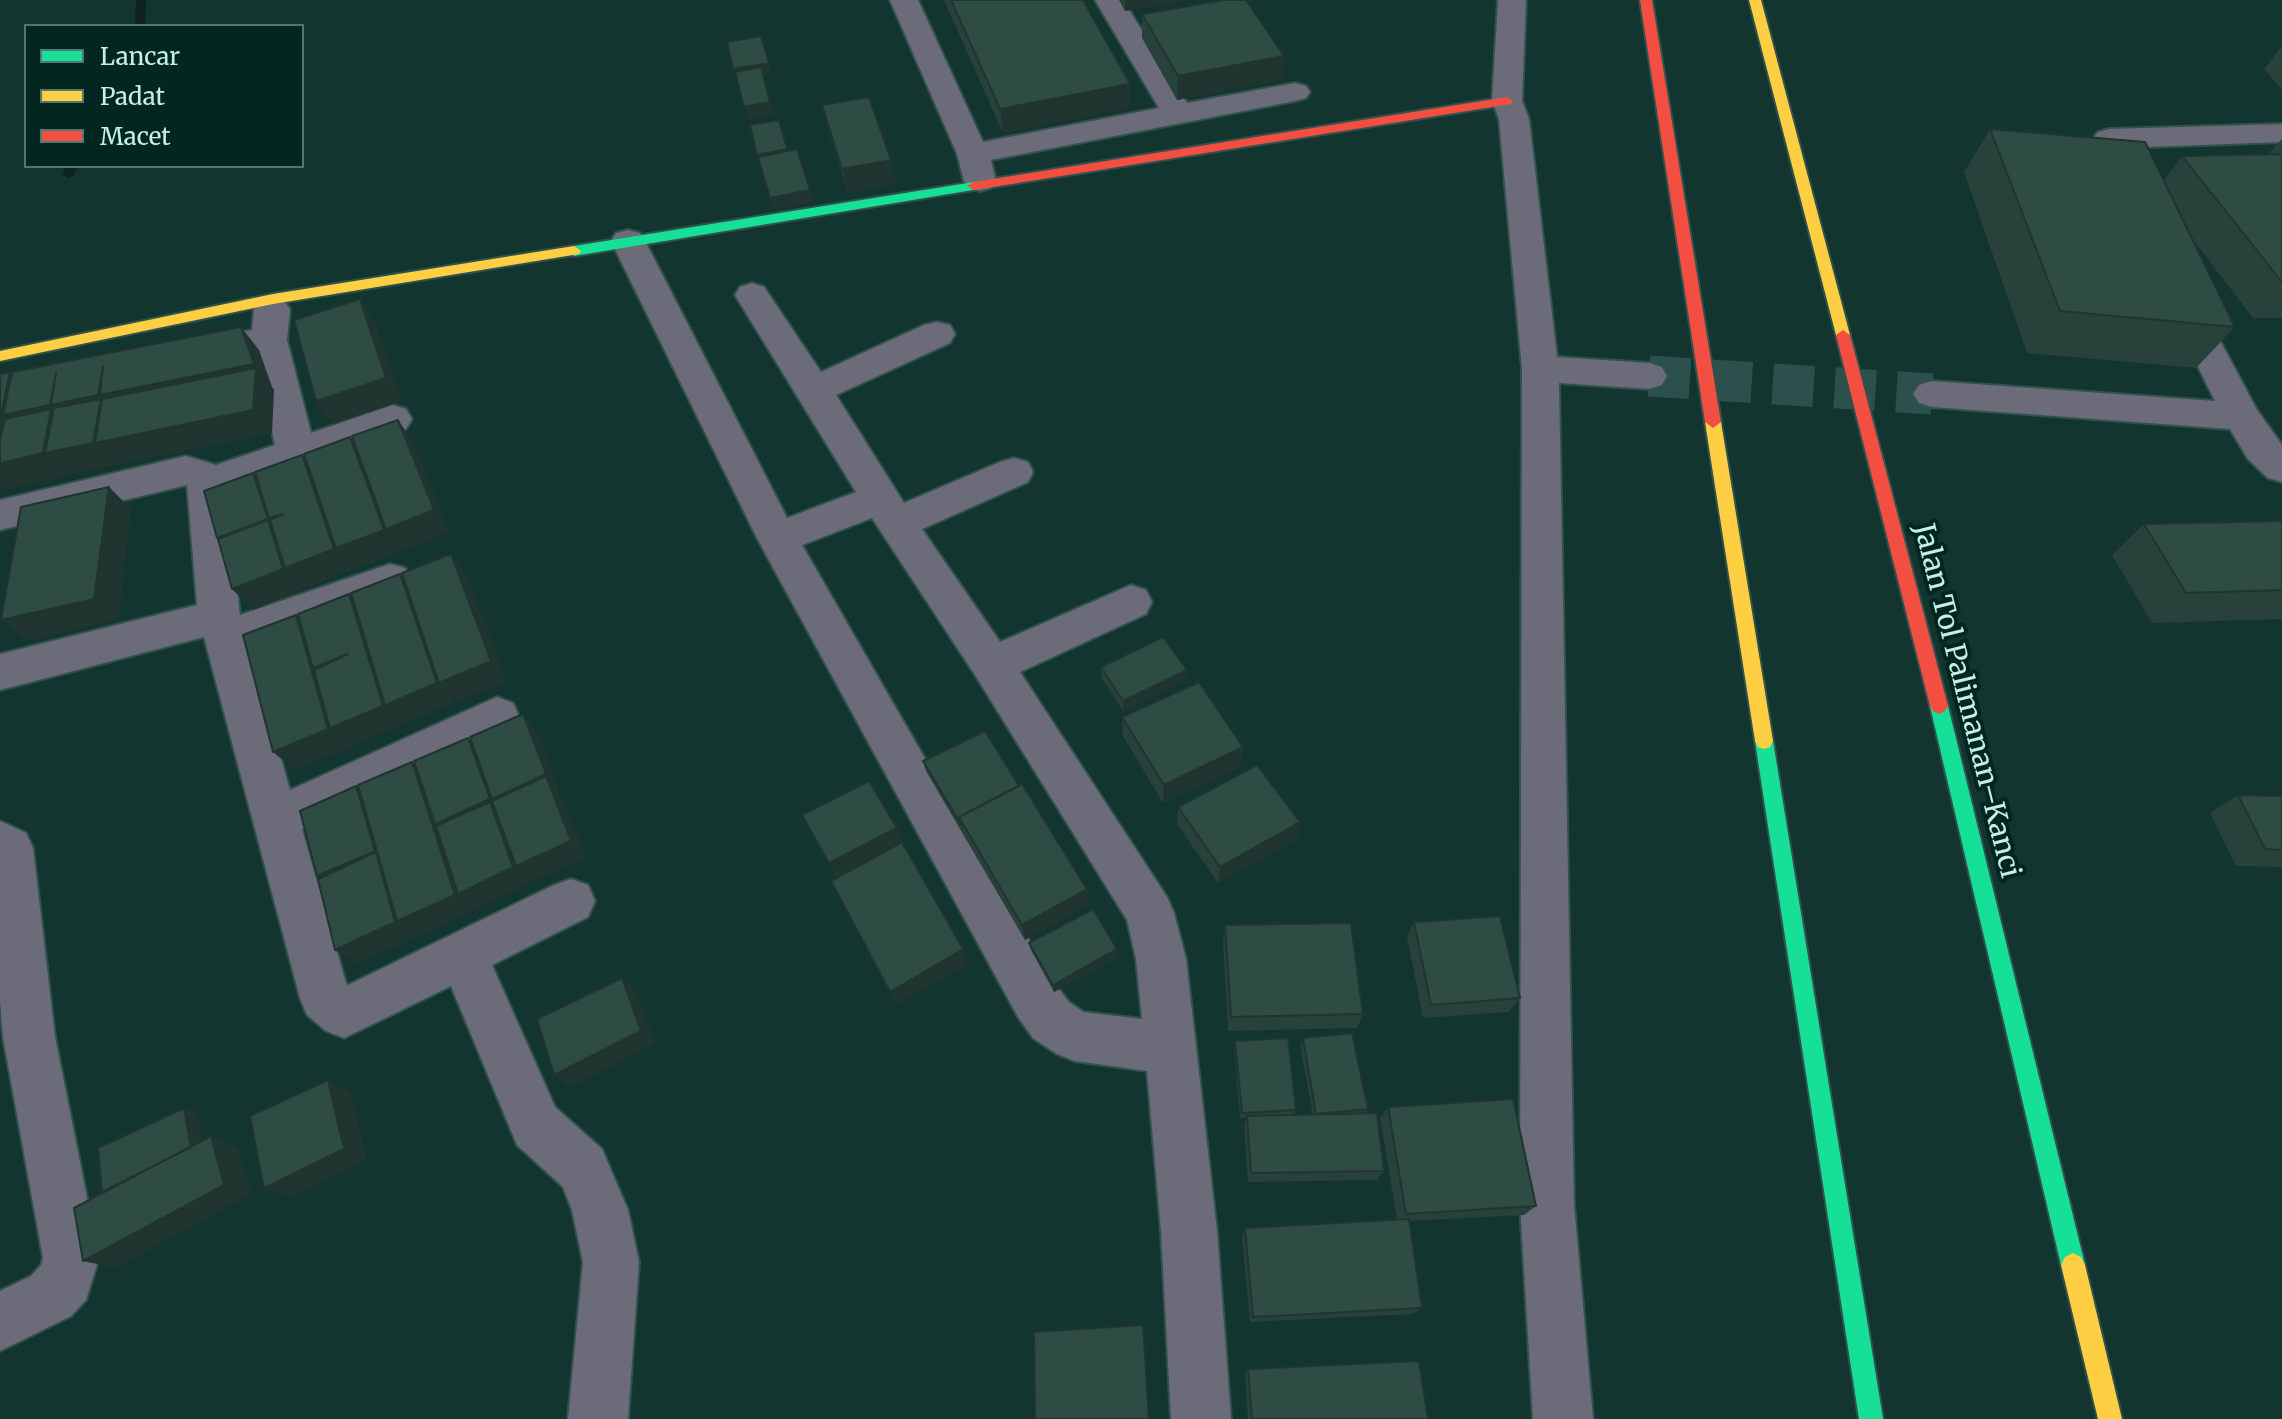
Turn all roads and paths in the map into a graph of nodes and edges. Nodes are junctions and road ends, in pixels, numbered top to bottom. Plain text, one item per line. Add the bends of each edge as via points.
1 (904, 0) edge
2 (1512, 0) edge
3 (1646, 0) edge
4 (1755, 0) edge
5 (1117, 13) edge
6 (1155, 20) edge
7 (1295, 92) dead end
8 (1507, 101) junction
9 (1178, 114) junction
10 (2282, 133) edge
11 (973, 154) junction
12 (982, 187) junction
13 (2146, 227) edge
14 (628, 241) junction
15 (2167, 268) edge
16 (752, 295) dead end
17 (273, 299) junction
18 (937, 334) dead end
19 (269, 340) junction
20 (0, 356) edge
21 (162, 358) edge
22 (117, 366) edge
23 (1540, 369) junction
24 (1649, 376) tunnel mouth
25 (0, 388) edge
26 (814, 390) junction
27 (1932, 394) tunnel mouth
28 (2241, 416) junction
29 (393, 419) edge
30 (296, 451) junction
31 (2282, 468) edge
32 (1014, 472) dead end
33 (206, 483) junction
34 (889, 511) junction
35 (0, 515) edge
36 (777, 538) junction
37 (418, 571) edge
38 (1131, 602) dead end
39 (223, 626) junction
40 (992, 665) junction
41 (0, 672) edge
42 (497, 716) dead end
43 (276, 819) junction
44 (0, 842) edge
45 (571, 901) dead end
46 (463, 955) junction
47 (14, 1043) edge
48 (1169, 1048) junction
49 (0, 1322) edge
50 (598, 1419) edge
51 (1201, 1419) edge
52 (1563, 1419) edge
53 (1871, 1419) edge
54 (2110, 1419) edge

1 - 11 street
2 - 8 street
3 - 53 main road
4 - 54 main road, Jalan Tol Palimanan–Kanci via 1916,610
5 - 6 street
5 - 9 street
7 - 9 street
8 - 12 main road
8 - 23 street via 1514,119
9 - 11 street
10 - 13 street via 2109,139 2104,145
11 - 12 street
12 - 14 main road
14 - 17 main road
14 - 36 street
15 - 28 street
16 - 26 street
17 - 19 street
17 - 20 main road
18 - 26 street
19 - 21 street
19 - 30 street
22 - 25 street
23 - 24 street
23 - 52 street via 1547,1204
26 - 34 street
27 - 28 street
28 - 31 street
29 - 30 street
30 - 33 street
32 - 34 street
33 - 35 street via 201,473 186,470
33 - 39 street
34 - 36 street
34 - 40 street
36 - 48 street via 1051,1020 1075,1036
37 - 39 street
38 - 40 street
39 - 41 street
39 - 43 street
40 - 48 street via 1150,913 1161,959
42 - 43 street
43 - 46 street via 325,998 344,1013
44 - 47 street via 9,848
45 - 46 street
46 - 50 street via 536,1126 583,1168 600,1210 611,1262
47 - 49 street via 71,1258 66,1280 51,1296
48 - 51 street via 1189,1231

